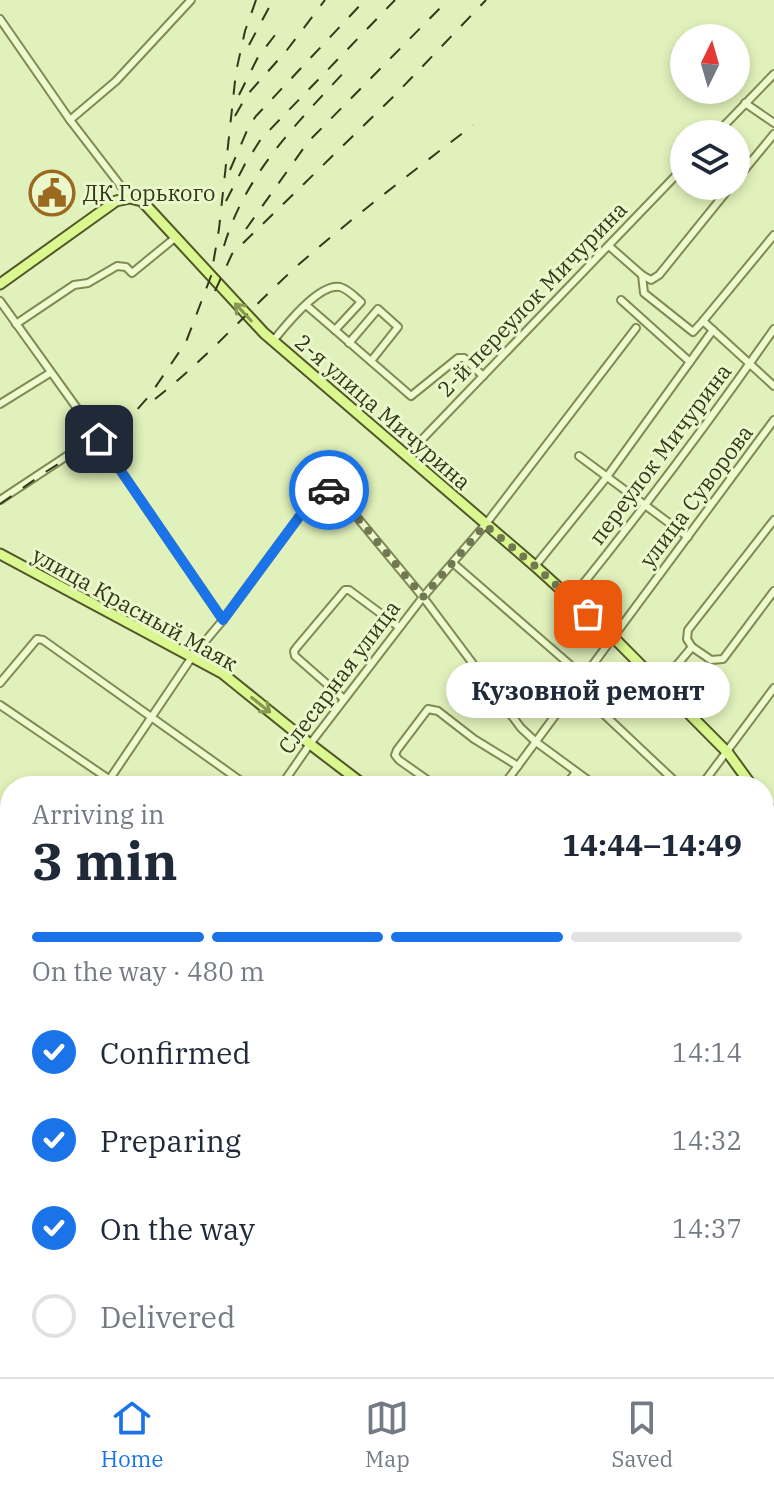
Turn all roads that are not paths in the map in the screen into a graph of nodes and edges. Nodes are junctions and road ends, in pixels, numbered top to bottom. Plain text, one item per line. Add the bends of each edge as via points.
1 (191, 0) edge
2 (0, 19) edge
3 (774, 74) edge
4 (750, 98) edge
5 (744, 104) edge
6 (746, 104) edge
7 (70, 120) junction
8 (729, 120) edge
9 (774, 123) edge
10 (774, 134) edge
11 (750, 163) edge
12 (670, 182) edge
13 (130, 198) junction
14 (720, 200) edge
15 (774, 235) edge
16 (176, 237) junction
17 (609, 246) junction
18 (642, 275) junction
19 (0, 284) edge
20 (621, 300) dead end
21 (0, 301) edge
22 (306, 305) junction
23 (703, 321) junction
24 (16, 324) junction
25 (636, 328) dead end
26 (774, 329) edge
27 (335, 330) junction
28 (713, 330) junction
29 (693, 332) junction
30 (273, 341) junction
31 (704, 342) junction
32 (349, 343) junction
33 (371, 361) junction
34 (690, 362) junction
35 (751, 364) junction
36 (50, 373) junction
37 (483, 376) junction
38 (774, 386) edge
39 (0, 404) edge
40 (774, 420) edge
41 (98, 438) junction
42 (406, 456) junction
43 (579, 456) dead end
44 (606, 478) junction
45 (0, 500) edge
46 (645, 507) junction
47 (774, 520) edge
48 (485, 525) junction
49 (688, 537) junction
50 (0, 554) edge
51 (453, 563) junction
52 (535, 566) junction
53 (774, 591) edge
54 (423, 597) junction
55 (571, 599) junction
56 (223, 620) junction
57 (399, 627) junction
58 (613, 637) junction
59 (692, 647) junction
60 (192, 657) junction
61 (584, 677) junction
62 (0, 683) edge
63 (661, 684) junction
64 (576, 688) junction
65 (774, 688) edge
66 (344, 699) junction
67 (0, 705) edge
68 (152, 718) junction
69 (536, 742) junction
70 (310, 744) junction
71 (728, 753) junction
72 (518, 766) junction
73 (576, 772) junction
74 (98, 776) edge
75 (113, 776) edge
76 (234, 776) edge
77 (288, 776) edge
78 (352, 776) edge
79 (422, 776) edge
80 (510, 776) edge
81 (573, 776) edge
82 (582, 776) edge
83 (669, 776) edge
84 (709, 776) edge
85 (745, 776) edge

1 - 7 street via 116,81
2 - 7 street
3 - 4 street
5 - 8 street
6 - 9 street
7 - 13 street
10 - 11 street
12 - 17 street, 2-й переулок Мичурина
13 - 16 main road, 2-я улица Мичурина via 145,204
13 - 19 main road via 116,201
14 - 18 street via 659,275 651,280
15 - 23 street
16 - 24 street via 132,273 117,266 74,285
30 -> 16 main road, 2-я улица Мичурина
17 - 18 street
17 - 37 street, 2-й переулок Мичурина
18 - 29 street via 644,293
20 - 34 street
21 - 24 street
22 - 27 street
22 - 27 street via 328,288 341,287 361,302
22 - 30 street
23 - 28 street
23 - 29 street
24 - 36 street
25 - 48 street, Слесарная улица
26 - 35 street, переулок Мичурина
27 - 32 street
28 - 31 street
28 - 35 street
29 - 31 street
30 - 42 main road, 2-я улица Мичурина
31 - 34 street
32 - 33 street
32 - 33 street via 378,309 398,327
33 - 37 street via 411,396 458,358
34 - 44 street
35 - 38 street
35 - 46 street, переулок Мичурина
36 - 39 street
36 - 41 street
37 - 42 street, 2-й переулок Мичурина
40 - 49 street, улица Суворова
41 - 45 street
41 - 56 street
42 - 48 main road, 2-я улица Мичурина
43 - 44 street
44 - 46 street
44 - 52 street
46 - 49 street
46 - 55 street, переулок Мичурина
47 - 59 street via 688,630
48 - 51 street, Слесарная улица
48 - 52 main road, 2-я улица Мичурина
49 - 58 street, улица Суворова
50 - 60 main road, улица Красный Маяк
51 - 54 street, Слесарная улица
51 - 61 street
52 - 55 main road, 2-я улица Мичурина
53 - 59 street via 723,659 711,660
54 - 56 street via 337,493 329,490 320,493
54 - 57 street, Слесарная улица
54 - 69 street
55 - 58 main road, 2-я улица Мичурина
56 - 60 street
57 - 66 street, Слесарная улица
57 - 66 street via 345,590 297,647 295,656
58 - 61 street, улица Суворова
58 - 63 main road, 2-я улица Мичурина
59 - 63 street
60 - 68 street
60 -> 70 main road, улица Красный Маяк via 222,673
61 - 64 street, улица Суворова
62 - 68 street via 33,643 43,640
63 - 71 main road, 2-я улица Мичурина
64 - 69 street, улица Суворова
64 - 83 street
65 - 71 street
66 - 70 street, Слесарная улица
67 - 74 street
68 - 75 street
68 - 76 street
69 - 72 street, улица Суворова
69 - 73 street
70 - 77 street, Слесарная улица
70 - 78 main road, улица Красный Маяк
71 - 84 street
71 - 85 main road, 2-я улица Мичурина
72 - 79 street via 428,709 395,755
72 - 80 street, улица Суворова
73 - 81 street
73 - 82 street

